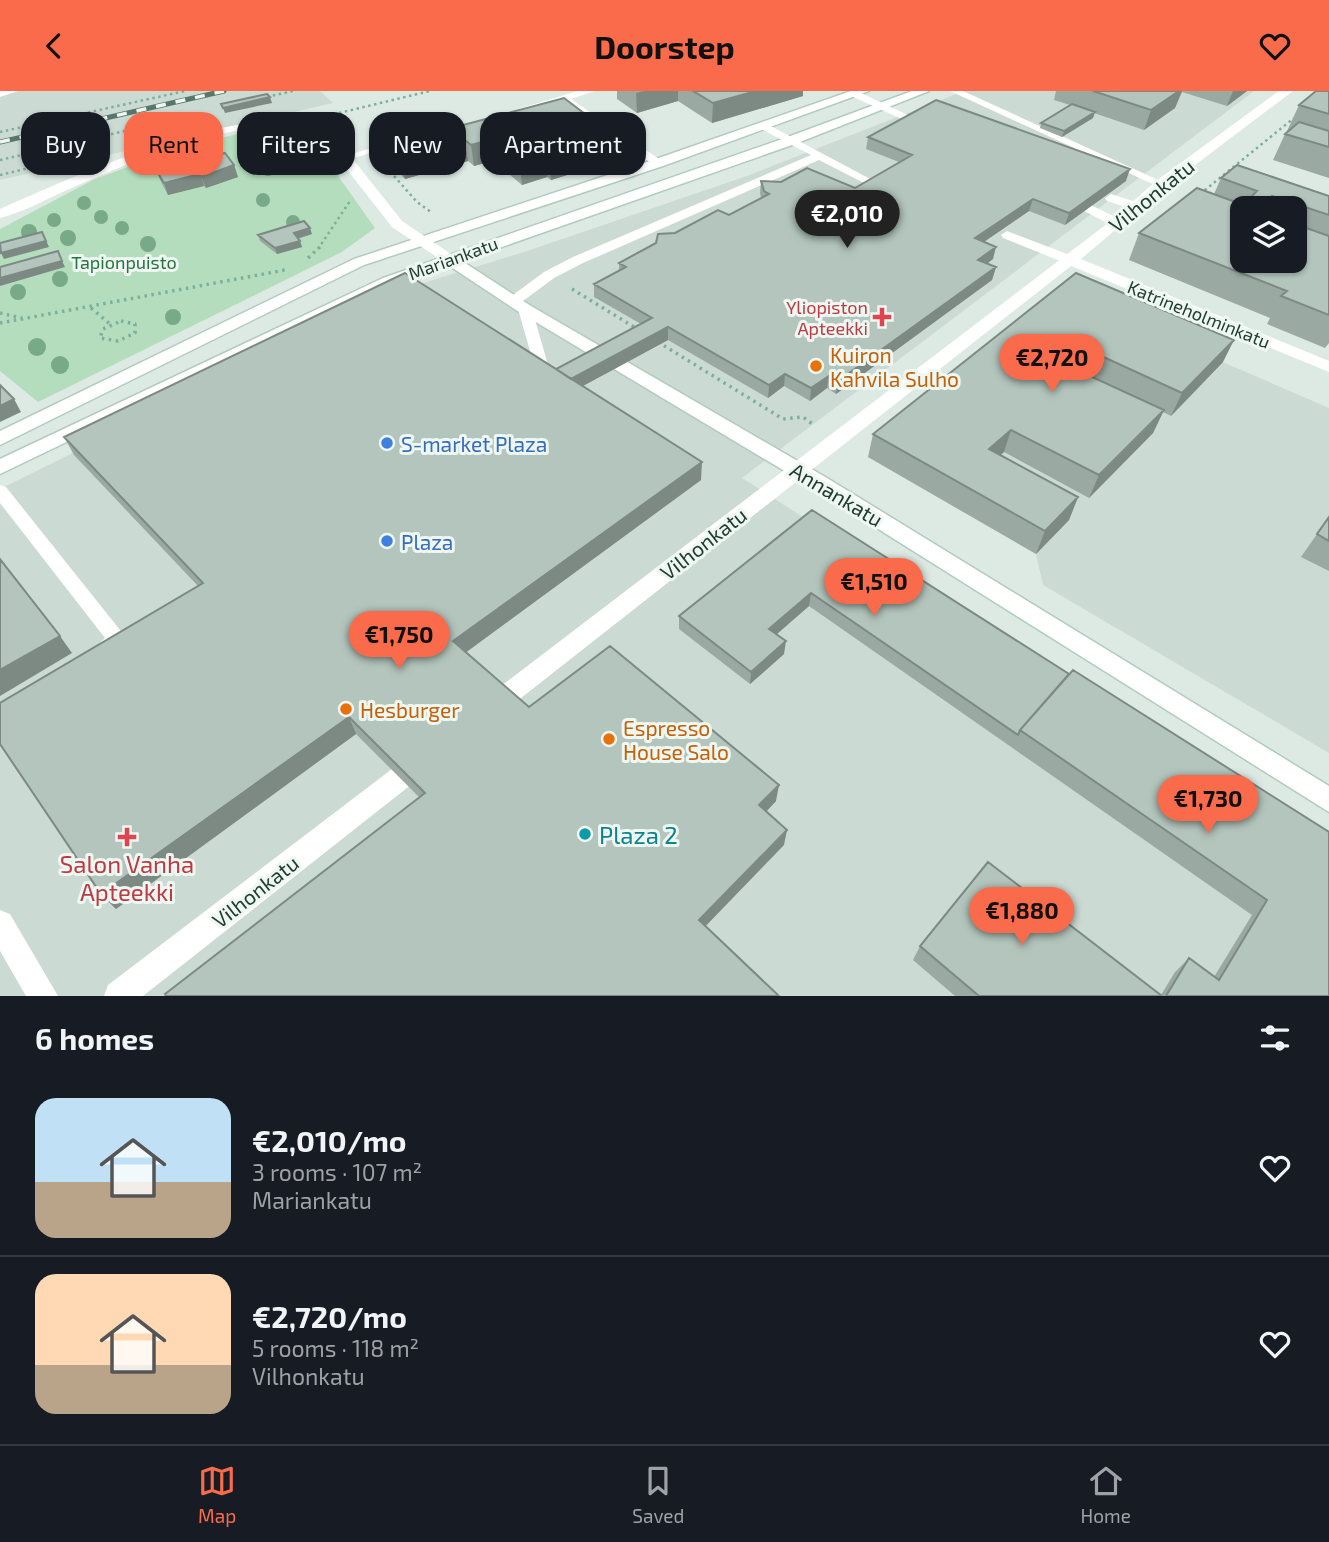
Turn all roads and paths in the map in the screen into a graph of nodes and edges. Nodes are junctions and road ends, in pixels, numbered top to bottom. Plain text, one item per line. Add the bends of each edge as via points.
1 (13, 91) edge
2 (185, 91) edge
3 (293, 91) edge
4 (590, 91) edge
5 (923, 91) edge
6 (956, 91) edge
7 (1287, 91) edge
8 (178, 92) edge
9 (859, 93) edge
10 (0, 94) edge
11 (183, 98) dead end
12 (563, 98) junction
13 (258, 99) edge
14 (882, 106) junction
15 (512, 112) edge
16 (1297, 116) dead end
17 (763, 126) junction
18 (237, 129) edge
19 (124, 131) edge
20 (936, 131) edge
21 (0, 132) edge
22 (1277, 132) junction
23 (1290, 136) edge
24 (790, 141) junction
25 (819, 156) junction
26 (652, 159) junction
27 (0, 160) edge
28 (355, 172) edge
29 (392, 175) edge
30 (869, 181) edge
31 (1161, 184) junction
32 (355, 190) dead end
33 (1060, 194) edge
34 (1111, 198) edge
35 (1193, 200) edge
36 (1135, 207) junction
37 (431, 212) dead end
38 (0, 214) edge
39 (1117, 223) junction
40 (1007, 235) edge
41 (421, 240) junction
42 (449, 259) junction
43 (1070, 260) junction
44 (301, 262) dead end
45 (293, 268) dead end
46 (549, 275) junction
47 (520, 305) junction
48 (91, 307) junction
49 (0, 313) edge
50 (23, 319) junction
51 (0, 323) edge
52 (110, 324) junction
53 (639, 330) edge
54 (651, 338) edge
55 (1329, 367) edge
56 (545, 379) edge
57 (0, 439) edge
58 (836, 440) junction
59 (0, 467) edge
60 (797, 470) junction
61 (0, 491) edge
62 (82, 662) edge
63 (472, 722) edge
64 (439, 748) edge
65 (1329, 800) edge
66 (0, 924) edge
67 (43, 996) edge
68 (119, 996) edge

1 - 10 lane
2 - 8 path
3 - 13 path
4 - 12 lane
5 - 14 main road, Mariankatu
6 - 31 lane
7 - 31 main road, Vilhonkatu
8 - 11 path
8 - 21 path
9 - 14 lane
9 - 17 main road, Mariankatu
12 - 15 lane
12 - 26 lane
14 - 20 lane
14 - 24 main road, Mariankatu
16 - 22 path
17 - 24 lane
17 - 26 main road, Mariankatu
18 - 38 main road, Annankatu via 147,153
19 - 27 path
22 - 23 path
22 - 35 path
24 - 25 lane
24 - 42 main road, Mariankatu
25 - 30 lane
25 - 46 lane
26 - 41 main road, Mariankatu
28 - 41 main road, Annankatu via 397,224
29 - 37 path
31 - 36 main road, Vilhonkatu
32 - 44 path via 317,251
33 - 39 lane
34 - 36 lane
36 - 39 main road, Vilhonkatu
39 - 43 main road, Vilhonkatu
40 - 43 lane
41 - 42 main road, Annankatu
41 - 57 main road, Mariankatu via 359,262
42 - 47 main road, Annankatu
42 - 59 main road, Mariankatu via 389,281 110,422
43 - 55 main road, Katrineholminkatu
43 - 58 main road, Vilhonkatu
45 - 48 path
46 - 47 lane
46 - 53 path
47 - 56 lane
47 - 60 main road, Annankatu
48 - 50 path
48 - 52 path
49 - 50 path
50 - 51 path
52 - 52 path via 129,321 137,327 128,338 103,341 99,334
54 - 58 path via 783,419 803,417
58 - 60 main road, Vilhonkatu
60 - 63 main road, Vilhonkatu
60 - 65 main road, Annankatu
61 - 62 lane via 117,640
64 - 68 main road, Vilhonkatu
66 - 67 main road

